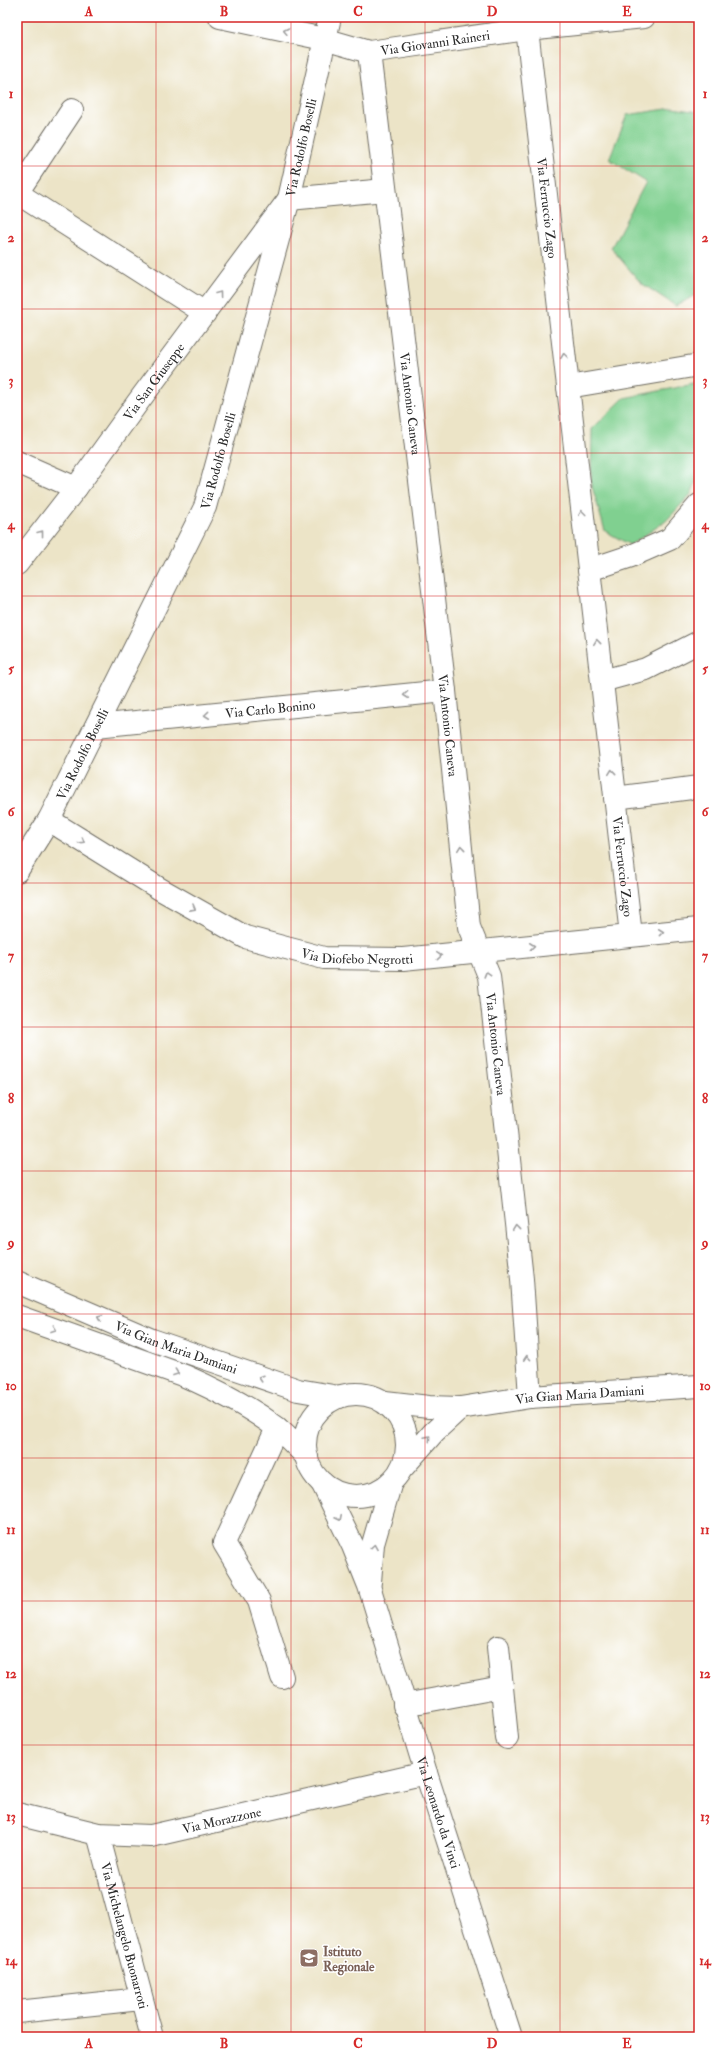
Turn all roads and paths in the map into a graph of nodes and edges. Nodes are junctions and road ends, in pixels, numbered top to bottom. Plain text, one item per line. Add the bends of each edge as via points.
1 (220, 17) edge
2 (330, 17) edge
3 (644, 17) edge
4 (527, 29) junction
5 (324, 39) junction
6 (369, 52) junction
7 (72, 110) dead end
8 (385, 190) junction
9 (289, 199) junction
10 (205, 312) junction
11 (699, 365) edge
12 (568, 387) junction
13 (17, 462) edge
14 (76, 488) junction
15 (699, 505) edge
16 (17, 564) edge
17 (589, 570) junction
18 (699, 642) edge
19 (602, 681) junction
20 (445, 691) junction
21 (96, 726) junction
22 (699, 786) edge
23 (615, 798) junction
24 (49, 820) junction
25 (17, 871) edge
26 (699, 929) edge
27 (631, 935) junction
28 (479, 952) junction
29 (17, 1282) edge
30 (17, 1316) edge
31 (699, 1386) edge
32 (339, 1397) junction
33 (530, 1397) junction
34 (385, 1402) junction
35 (460, 1408) junction
36 (277, 1428) junction
37 (307, 1457) junction
38 (397, 1475) junction
39 (322, 1483) junction
40 (369, 1586) junction
41 (498, 1647) dead end
42 (282, 1677) dead end
43 (502, 1687) junction
44 (404, 1705) junction
45 (507, 1738) dead end
46 (426, 1773) junction
47 (17, 1814) edge
48 (98, 1834) junction
49 (141, 1999) junction
50 (17, 2012) edge
51 (152, 2037) edge
52 (511, 2037) edge

5 -> 1 street
2 - 5 street, Via Rodolfo Boselli
3 - 4 street, Via Giovanni Raineri
4 - 6 street, Via Giovanni Raineri
12 -> 4 street, Via Ferruccio Zago
5 - 6 street
5 - 9 street, Via Rodolfo Boselli
6 - 8 street, Via Antonio Caneva
7 - 10 street via 17,193
8 - 9 street
8 - 20 street, Via Antonio Caneva
10 -> 9 street, Via San Giuseppe
9 - 21 street, Via Rodolfo Boselli via 205,507
10 - 14 street, Via San Giuseppe
11 - 12 street
17 -> 12 street, Via Ferruccio Zago
13 - 14 street
16 -> 14 street, Via San Giuseppe
15 - 17 street via 670,539
19 -> 17 street, Via Ferruccio Zago
18 - 19 street via 646,669
23 -> 19 street, Via Ferruccio Zago
20 -> 21 street, Via Carlo Bonino
28 -> 20 street, Via Antonio Caneva via 470,927
21 - 24 street, Via Rodolfo Boselli
22 - 23 street, Via Ferruccio Zago
23 - 27 street, Via Ferruccio Zago
24 - 25 street, Via Rodolfo Boselli
24 -> 28 street, Via Diofebo Negrotti via 160,889 245,937 324,958 403,959
27 -> 26 street, Via Diofebo Negrotti
28 -> 27 street, Via Diofebo Negrotti
33 -> 28 street, Via Antonio Caneva via 522,1279 489,976
32 -> 29 street, Via Gian Maria Damiani via 298,1390 152,1340
30 -> 36 street, Via Gian Maria Damiani via 185,1376 238,1403
31 - 33 street, Via Gian Maria Damiani
32 - 34 street, Via Gian Maria Damiani via 363,1394
32 - 37 street, Via Gian Maria Damiani via 328,1402 312,1420 305,1443
33 - 35 street, Via Gian Maria Damiani
34 - 35 street, Via Gian Maria Damiani via 429,1408
34 - 38 street, Via Gian Maria Damiani via 401,1420 408,1442
38 -> 35 street, Via Gian Maria Damiani via 434,1432
36 - 37 street, Via Gian Maria Damiani
36 - 42 street via 224,1543 259,1601
37 - 39 street, Via Gian Maria Damiani
38 - 39 street, Via Gian Maria Damiani via 380,1491 369,1495 357,1496 334,1491
40 -> 38 street, Via Leonardo da Vinci via 373,1544
39 -> 40 street, Via Leonardo da Vinci via 353,1546
40 - 44 street, Via Leonardo da Vinci
41 - 43 street
43 - 44 street
43 - 45 street
44 - 46 street, Via Leonardo da Vinci
46 - 48 street, Via Morazzone via 151,1836
46 - 52 street, Via Leonardo da Vinci
47 - 48 street, Via Morazzone
48 - 49 street, Via Michelangelo Buonarroti
49 - 50 street
49 - 51 street, Via Michelangelo Buonarroti

